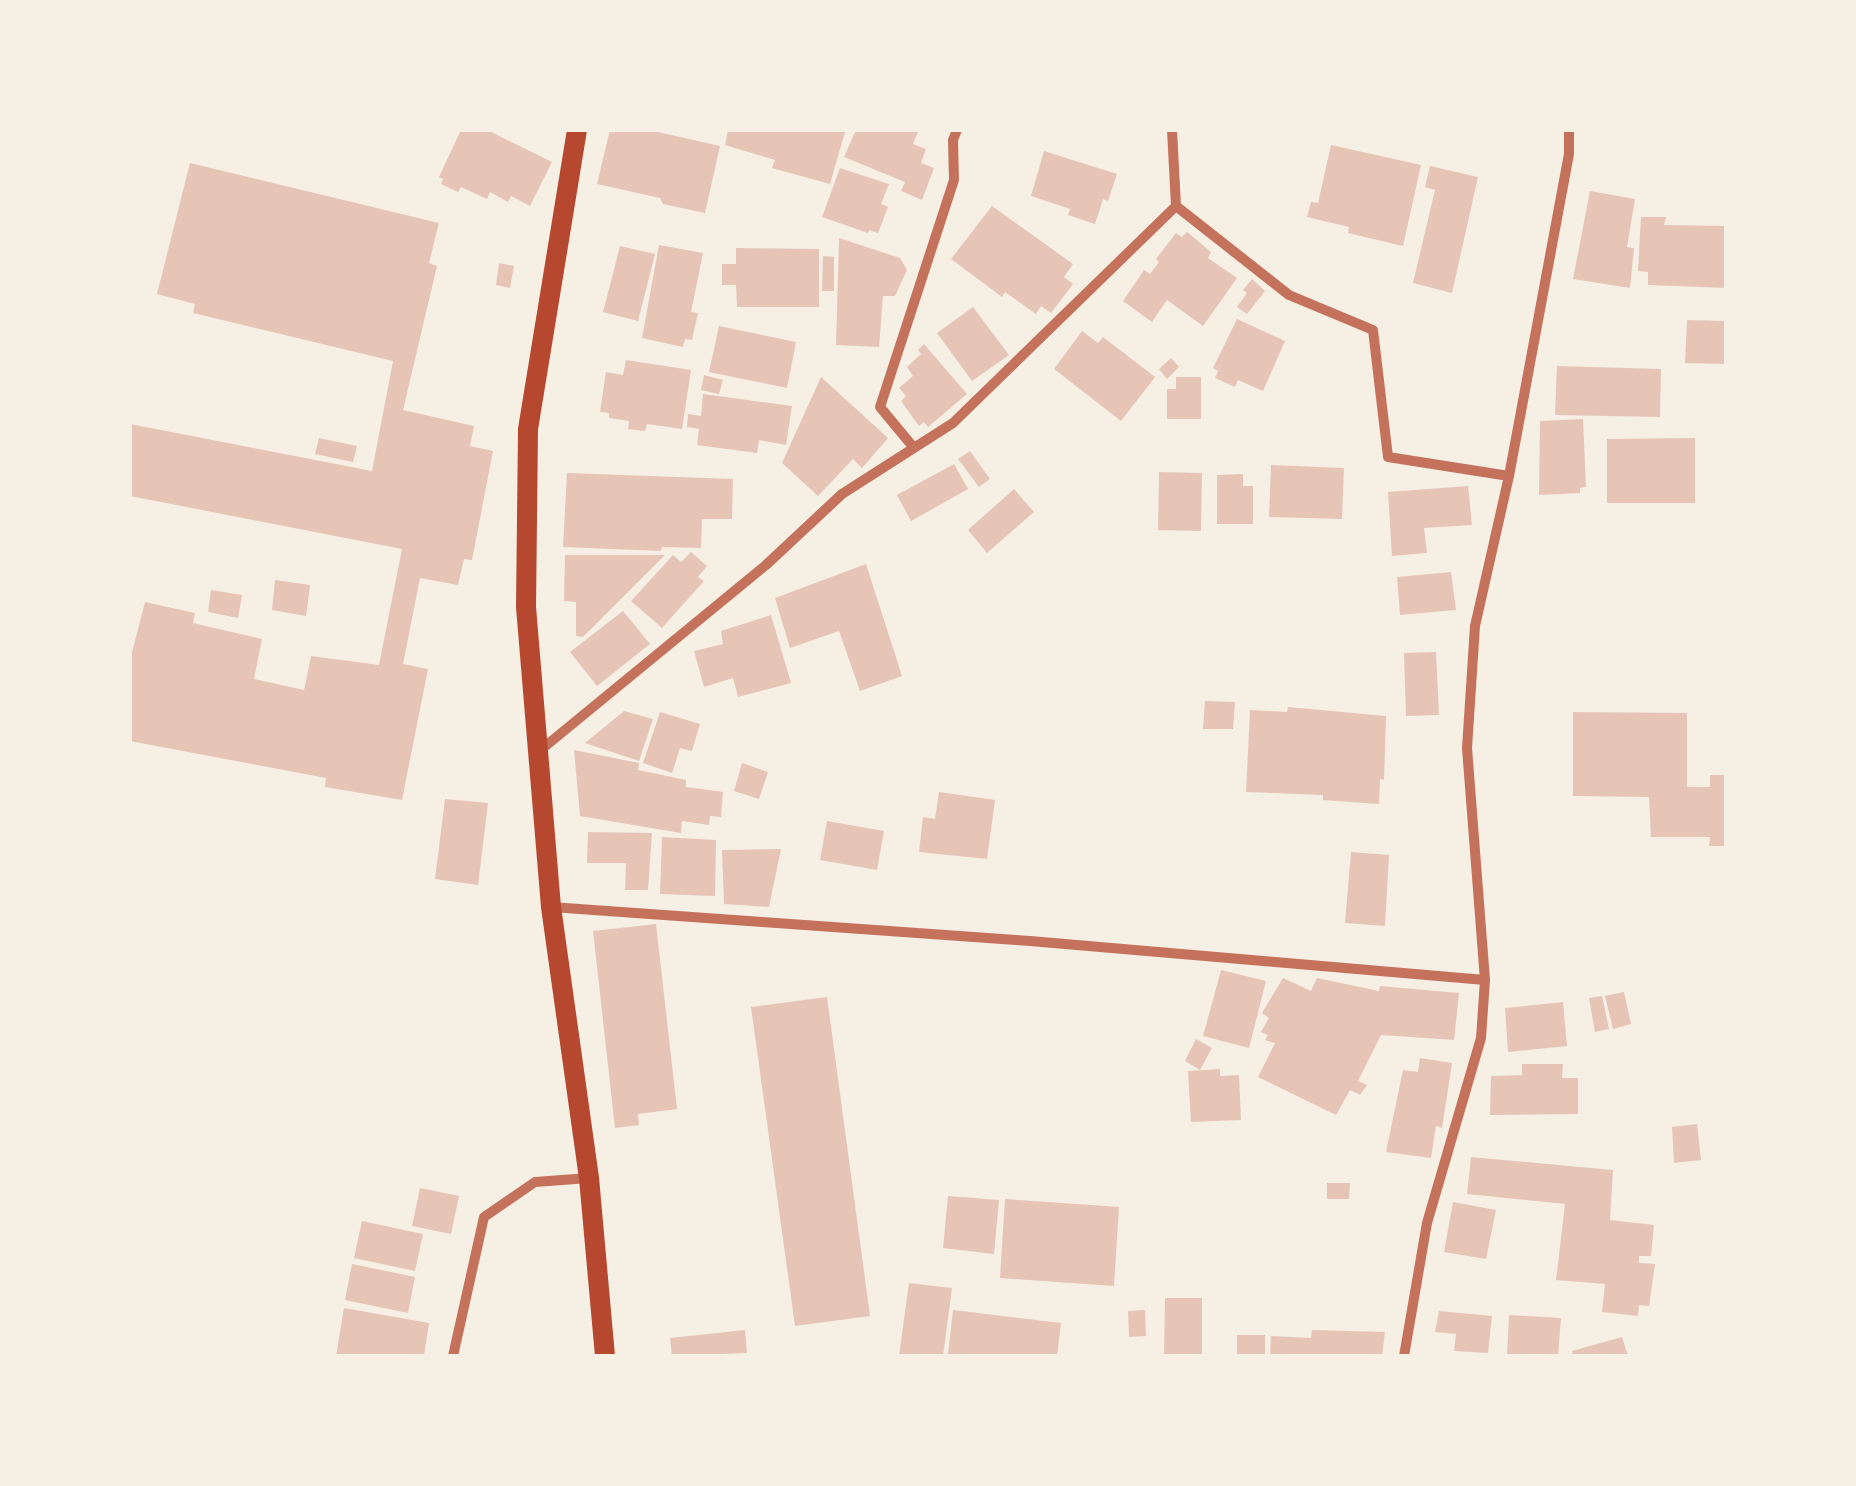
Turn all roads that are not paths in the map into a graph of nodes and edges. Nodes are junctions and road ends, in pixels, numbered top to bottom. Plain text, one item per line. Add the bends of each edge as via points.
1 (578, 130) edge
2 (958, 130) edge
3 (1172, 130) edge
4 (1569, 130) edge
5 (1176, 206) junction
6 (914, 448) junction
7 (1509, 476) junction
8 (536, 754) junction
9 (551, 906) junction
10 (1485, 980) junction
11 (590, 1178) junction
12 (453, 1356) edge
13 (605, 1356) edge
14 (1404, 1356) edge

1 - 8 main road via 528,430 526,607
2 - 6 street via 954,180 880,407
3 - 5 street
4 - 7 street
5 - 6 street via 953,423
5 - 7 street via 1290,295 1373,330 1388,456
6 - 8 street via 842,494
7 - 10 street via 1475,626 1467,748
8 - 9 main road
9 - 10 street
9 - 11 main road
10 - 14 street via 1481,1038 1427,1223
11 - 12 street via 535,1182 484,1217
11 - 13 main road

